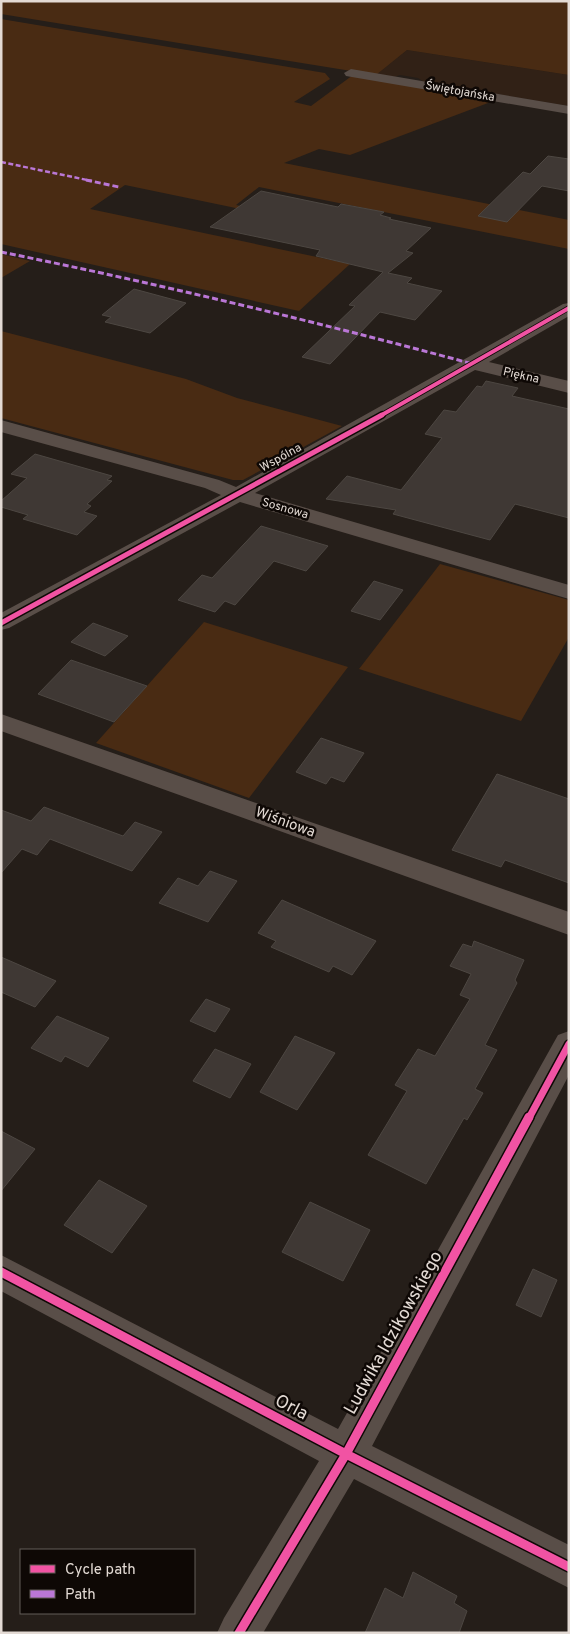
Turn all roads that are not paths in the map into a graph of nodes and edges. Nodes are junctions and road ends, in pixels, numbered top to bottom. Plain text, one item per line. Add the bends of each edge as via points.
1 (351, 73) dead end
2 (569, 110) edge
3 (569, 308) edge
4 (473, 364) junction
5 (569, 387) edge
6 (1, 426) edge
7 (238, 495) junction
8 (569, 592) edge
9 (1, 623) edge
10 (1, 722) edge
11 (569, 924) edge
12 (569, 1044) edge
13 (1, 1272) edge
14 (346, 1454) junction
15 (569, 1567) edge
16 (240, 1633) edge

1 - 2 street, Świętojańska
3 - 4 street, Wspólna
4 - 5 street, Piękna
4 - 7 street, Wspólna
6 - 7 street, Sosnowa via 212,484
7 - 8 street, Sosnowa
7 - 9 street, Wspólna
10 - 11 street, Wiśniowa
12 - 14 street, Ludwika Idzikowskiego
13 - 14 street, Orla
14 - 15 street, Orla
14 - 16 street, Ludwika Idzikowskiego

